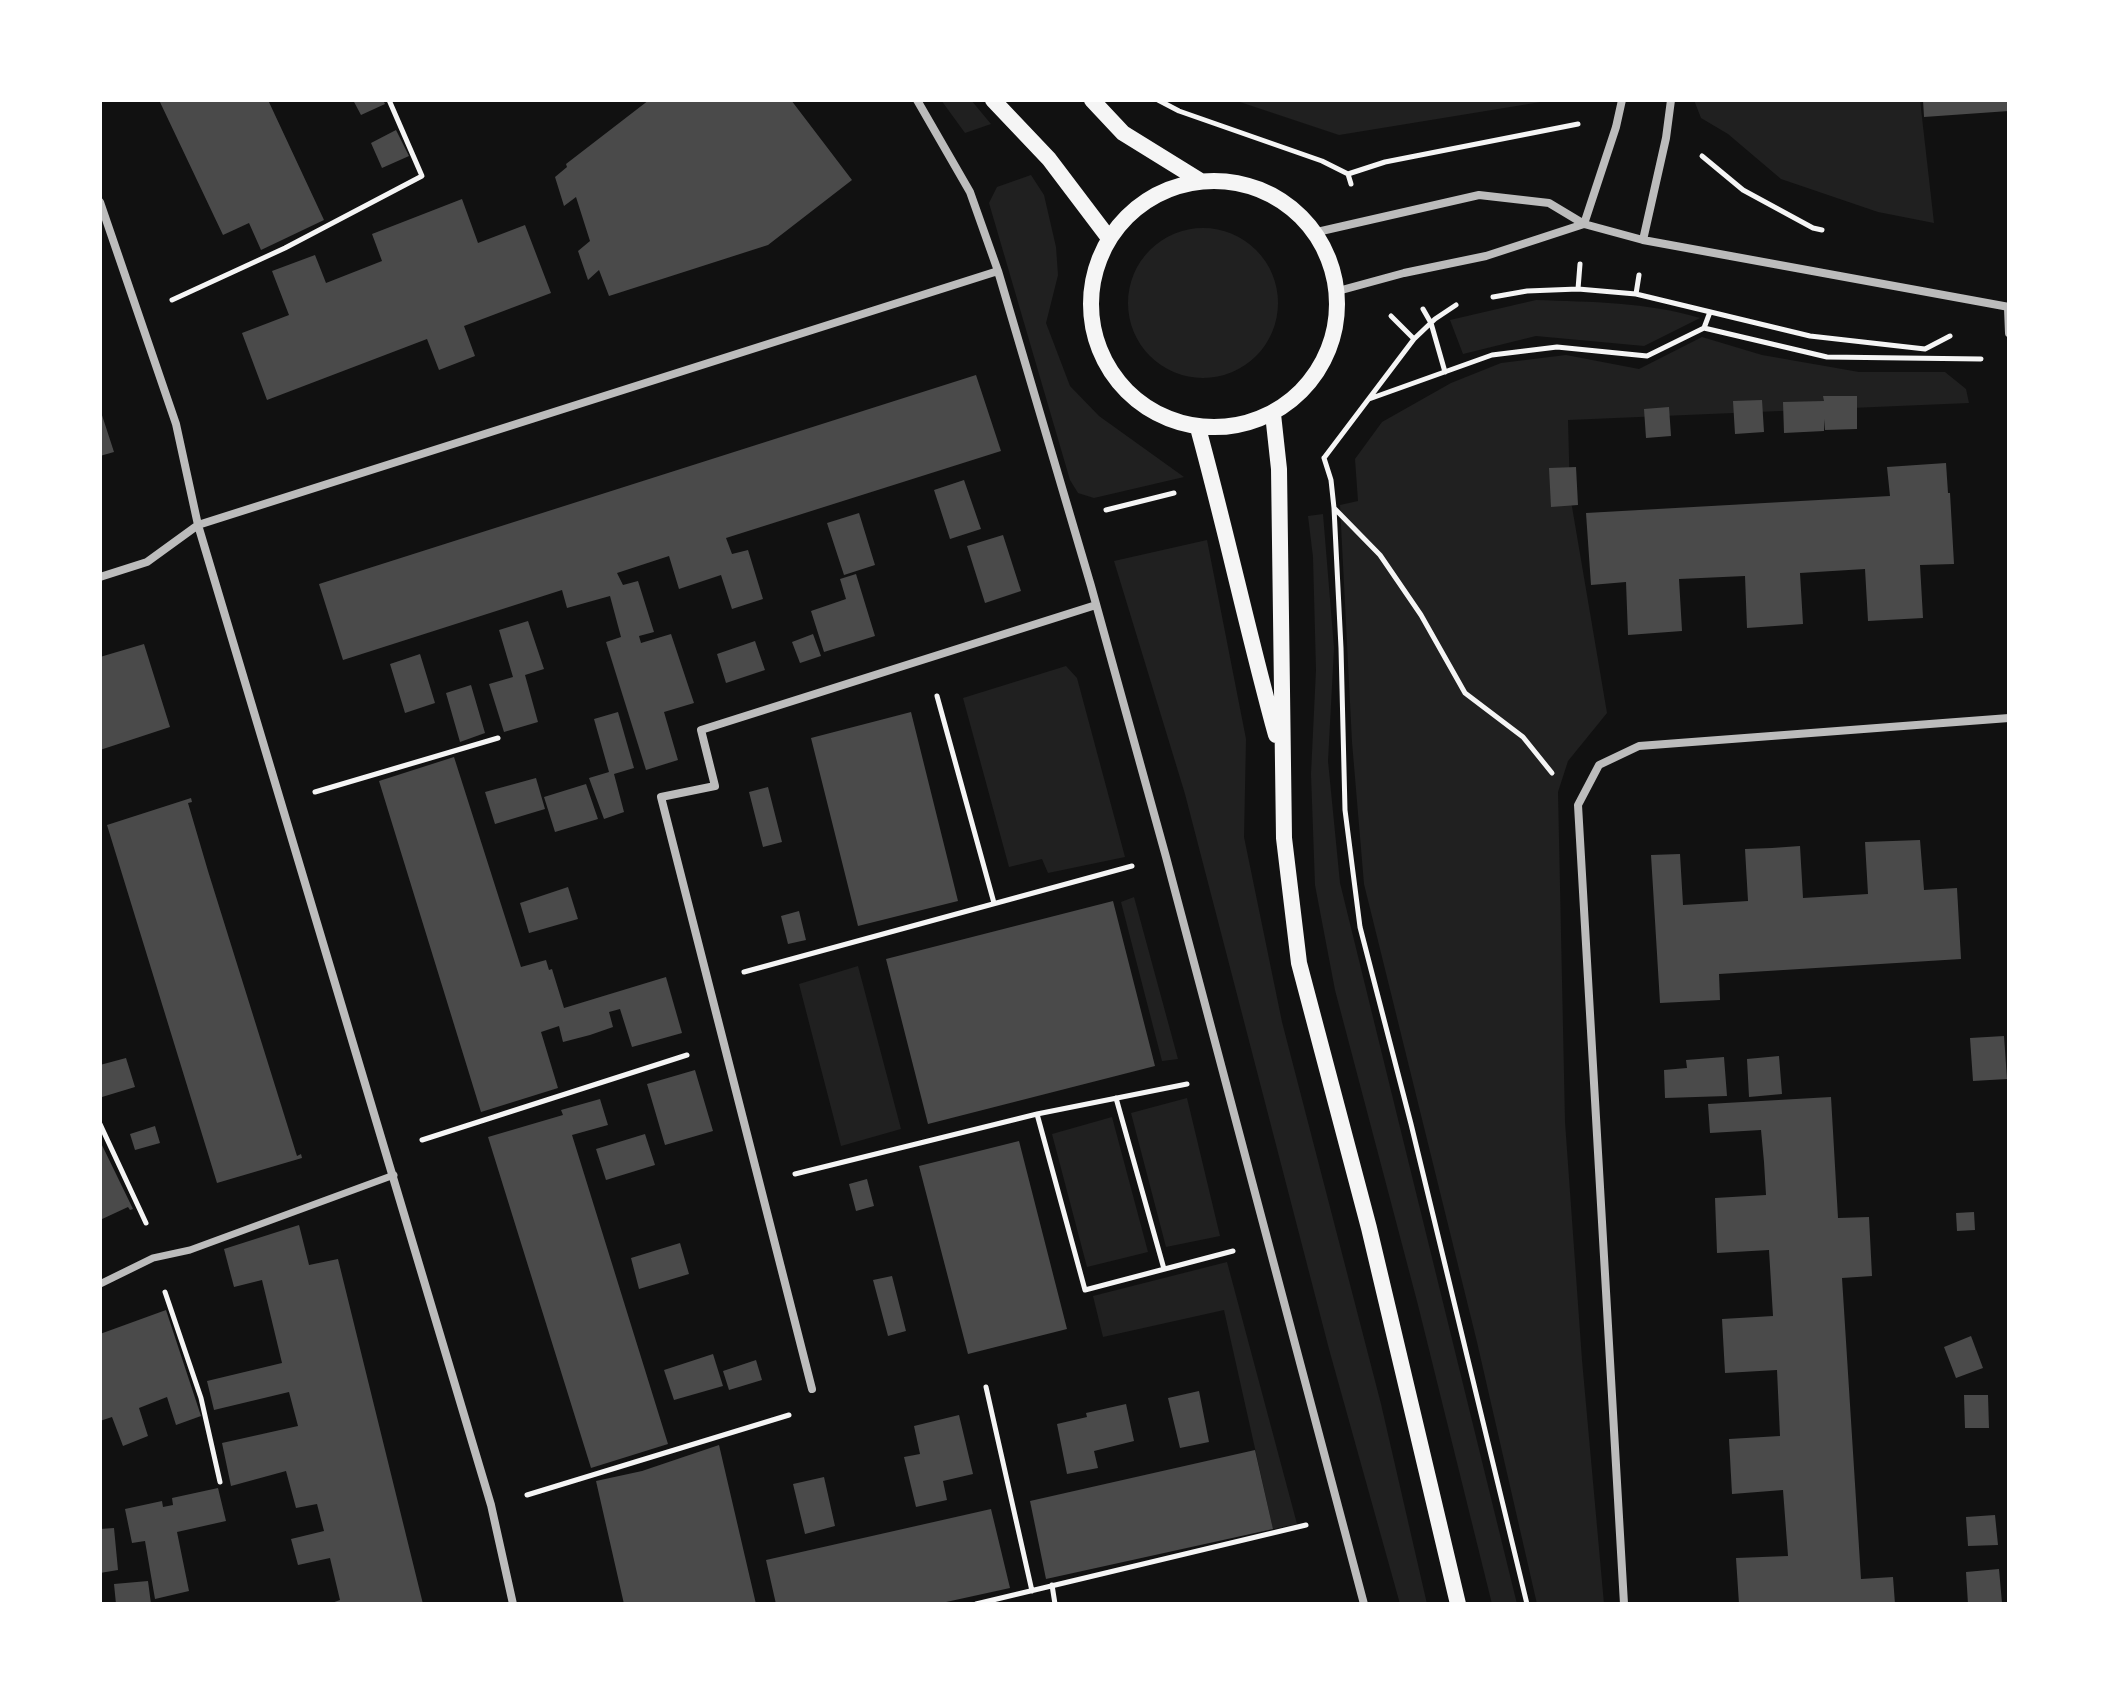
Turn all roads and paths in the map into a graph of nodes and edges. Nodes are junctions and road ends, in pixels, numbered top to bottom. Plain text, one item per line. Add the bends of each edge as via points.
1 (389, 100) edge
2 (917, 100) edge
3 (993, 100) edge
4 (1092, 100) edge
5 (1622, 100) edge
6 (1671, 100) edge
7 (1199, 180) junction
8 (100, 202) edge
9 (1584, 224) junction
10 (1317, 232) junction
11 (1108, 237) junction
12 (1643, 240) junction
13 (998, 271) junction
14 (1338, 291) junction
15 (1481, 300) dead end
16 (1466, 303) dead end
17 (2008, 308) edge
18 (1710, 312) junction
19 (138, 315) junction
20 (1704, 328) junction
21 (2009, 333) edge
22 (1414, 339) dead end
23 (1994, 359) dead end
24 (1368, 400) dead end
25 (1273, 414) junction
26 (1198, 428) junction
27 (1324, 458) dead end
28 (1334, 508) junction
29 (198, 525) junction
30 (100, 577) edge
31 (1096, 605) junction
32 (926, 659) junction
33 (2009, 718) edge
34 (498, 738) dead end
35 (1282, 755) junction
36 (282, 801) junction
37 (1578, 805) junction
38 (1166, 857) junction
39 (994, 903) junction
40 (708, 982) junction
41 (724, 1043) junction
42 (1226, 1077) junction
43 (1116, 1098) junction
44 (1037, 1114) junction
45 (100, 1124) edge
46 (387, 1151) junction
47 (394, 1175) junction
48 (759, 1183) junction
49 (1269, 1242) junction
50 (157, 1257) junction
51 (1164, 1269) junction
52 (100, 1284) edge
53 (986, 1387) dead end
54 (812, 1389) joint
55 (220, 1482) dead end
56 (491, 1505) junction
57 (1341, 1517) junction
58 (1052, 1585) junction
59 (1032, 1591) junction
60 (513, 1604) edge
61 (976, 1604) edge
62 (1055, 1604) edge
63 (1364, 1604) edge
64 (1458, 1604) edge
65 (1527, 1604) edge
66 (1624, 1604) edge

1 - 19 path via 422,176 285,248
2 - 13 street via 970,192
3 - 11 main road via 1049,159
4 - 7 main road via 1123,133
5 - 9 street
6 - 12 street
7 - 10 main road via 1244,182 1285,200
7 - 11 main road via 1147,198
8 - 19 street
9 - 10 street via 1549,203 1479,195
9 - 12 street
9 - 14 street via 1486,256
10 - 14 main road
11 - 26 main road via 1091,284 1093,334 1114,379 1151,412
12 - 17 street
13 - 29 street
13 - 31 street
14 - 25 main road via 1333,340 1311,383
15 - 18 path via 1578,289 1636,294
16 - 22 path via 1451,306
17 - 18 path via 1925,349 1810,336
17 - 21 street
18 - 20 path
19 - 29 street via 176,424
20 - 23 path via 1827,357
20 - 24 path via 1647,356 1557,347 1492,355
25 - 26 main road via 1237,427
25 - 35 main road via 1279,469
26 - 35 main road
27 - 28 path
28 - 37 path via 1380,555 1465,693 1523,737
28 - 65 path via 1345,810 1360,927
29 - 30 street via 147,562
29 - 36 street
31 - 32 street
31 - 38 street
32 - 39 path
32 - 40 street via 701,730 715,786 661,797
33 - 37 street via 1639,746 1599,765
34 - 36 path
35 - 64 main road via 1284,838 1299,963 1369,1228
36 - 46 street
37 - 66 street
38 - 39 path
38 - 42 street
39 - 40 path
40 - 41 street
41 - 46 path
41 - 48 street
42 - 43 path
42 - 49 street
43 - 44 path
43 - 51 path
44 - 48 path
44 - 51 path via 1085,1290
45 - 50 path
46 - 47 street
47 - 50 street via 190,1250
47 - 56 street
48 - 54 street
49 - 51 path
49 - 57 street
50 - 52 street
50 - 55 path via 201,1398
53 - 59 path
54 - 56 path via 791,1395 798,1412
56 - 60 street
57 - 58 path
57 - 63 street
58 - 59 path
58 - 62 path
59 - 61 path

